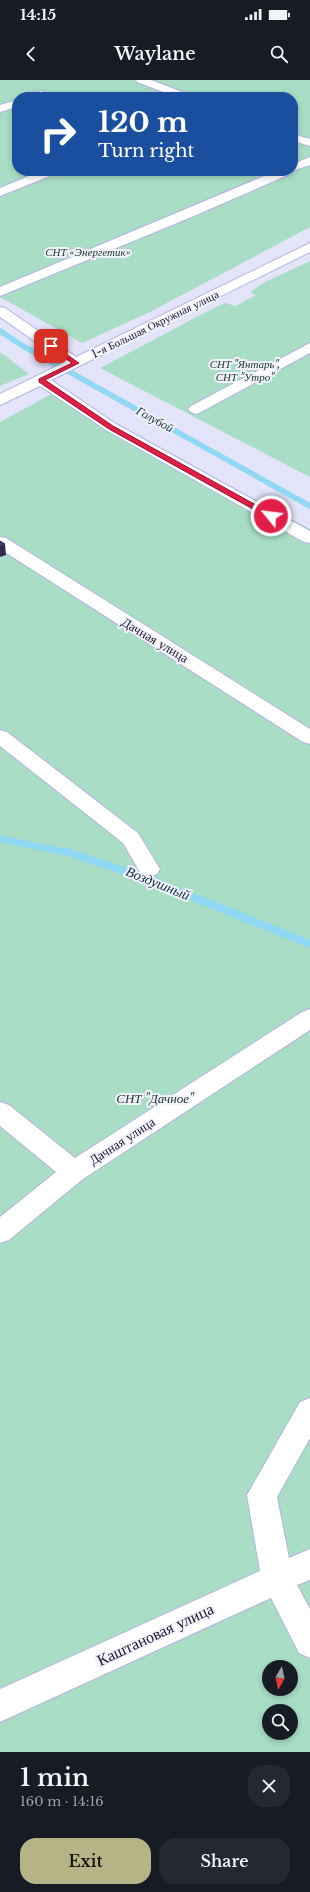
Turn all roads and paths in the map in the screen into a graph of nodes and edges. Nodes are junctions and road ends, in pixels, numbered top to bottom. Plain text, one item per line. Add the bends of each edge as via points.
1 (141, 80) edge
2 (173, 92) edge
3 (12, 104) edge
4 (0, 108) edge
5 (298, 138) edge
6 (310, 143) edge
7 (310, 161) edge
8 (298, 166) edge
9 (39, 176) edge
10 (275, 176) edge
11 (0, 192) edge
12 (310, 247) edge
13 (0, 292) edge
14 (0, 311) edge
15 (310, 347) edge
16 (76, 363) junction
17 (46, 378) junction
18 (0, 400) edge
19 (196, 409) dead end
20 (310, 538) edge
21 (0, 542) edge
22 (0, 736) edge
23 (310, 738) edge
24 (149, 869) dead end
25 (310, 1018) edge
26 (0, 1112) edge
27 (74, 1172) junction
28 (0, 1232) edge
29 (310, 1411) edge
30 (310, 1564) edge
31 (277, 1578) junction
32 (310, 1642) edge
33 (0, 1706) edge

1 - 2 street
3 - 4 street
5 - 6 street
7 - 8 street
9 - 11 street
10 - 13 street
12 - 16 street, 1-я Большая Окружная улица
14 - 16 street
15 - 19 street
16 - 17 street, 1-я Большая Окружная улица
17 - 18 street, 1-я Большая Окружная улица
17 - 20 street via 111,427
21 - 23 street, Дачная улица
22 - 24 street via 131,838
25 - 27 street, Дачная улица
26 - 27 street
27 - 28 street, Дачная улица
29 - 31 street via 262,1495
30 - 31 street, Каштановая улица
31 - 32 street
31 - 33 street, Каштановая улица

